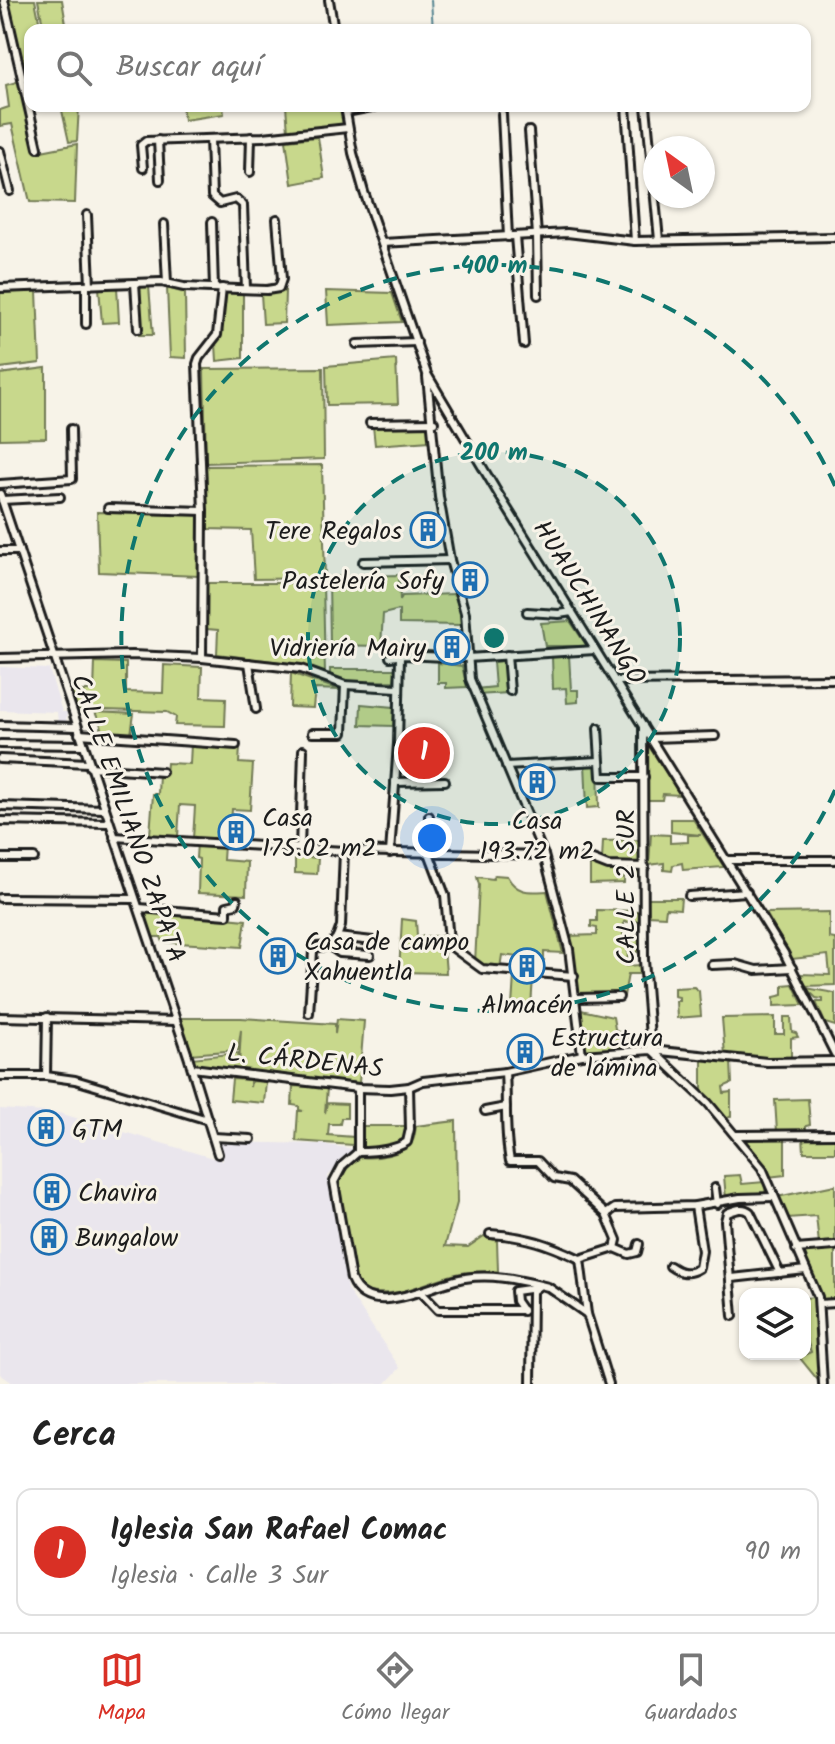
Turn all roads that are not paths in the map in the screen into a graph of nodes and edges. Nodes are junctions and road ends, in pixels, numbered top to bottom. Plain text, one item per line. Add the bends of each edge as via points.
1 (4, 0) edge
2 (329, 0) edge
3 (333, 24) edge
4 (24, 87) edge
5 (30, 112) edge
6 (345, 112) edge
7 (626, 112) edge
8 (647, 112) edge
9 (502, 114) dead end
10 (348, 128) junction
11 (529, 131) dead end
12 (251, 137) junction
13 (210, 139) junction
14 (158, 140) junction
15 (38, 148) dead end
16 (0, 151) edge
17 (143, 168) dead end
18 (250, 172) dead end
19 (160, 180) dead end
20 (10, 191) dead end
21 (87, 215) dead end
22 (277, 219) dead end
23 (212, 222) dead end
24 (164, 224) dead end
25 (537, 235) junction
26 (512, 236) junction
27 (835, 237) edge
28 (659, 240) junction
29 (635, 241) junction
30 (382, 243) junction
31 (135, 283) junction
32 (167, 283) junction
33 (88, 285) junction
34 (0, 288) edge
35 (218, 288) junction
36 (246, 289) junction
37 (538, 295) dead end
38 (86, 324) dead end
39 (138, 329) dead end
40 (417, 342) junction
41 (357, 344) dead end
42 (524, 344) dead end
43 (427, 374) junction
44 (434, 422) junction
45 (370, 423) dead end
46 (71, 429) dead end
47 (0, 484) edge
48 (1, 497) edge
49 (60, 497) dead end
50 (108, 508) dead end
51 (203, 511) junction
52 (0, 551) edge
53 (19, 551) junction
54 (450, 560) junction
55 (363, 562) dead end
56 (527, 612) dead end
57 (572, 612) junction
58 (595, 650) junction
59 (507, 655) junction
60 (400, 656) junction
61 (53, 657) junction
62 (390, 657) dead end
63 (0, 658) edge
64 (202, 658) junction
65 (467, 658) junction
66 (249, 663) junction
67 (835, 679) edge
68 (615, 681) junction
69 (345, 685) junction
70 (398, 688) junction
71 (510, 691) dead end
72 (256, 709) dead end
73 (643, 724) junction
74 (0, 725) edge
75 (598, 728) dead end
76 (78, 731) junction
77 (312, 733) dead end
78 (715, 736) dead end
79 (651, 738) junction
80 (0, 744) edge
81 (83, 745) junction
82 (236, 745) dead end
83 (303, 750) dead end
84 (0, 759) edge
85 (599, 761) junction
86 (89, 765) junction
87 (506, 766) junction
88 (162, 772) dead end
89 (644, 777) junction
90 (445, 781) dead end
91 (395, 782) junction
92 (0, 806) edge
93 (105, 809) junction
94 (429, 816) dead end
95 (0, 821) edge
96 (109, 823) junction
97 (114, 837) junction
98 (300, 849) junction
99 (344, 851) junction
100 (390, 853) junction
101 (429, 853) junction
102 (544, 855) junction
103 (585, 857) dead end
104 (0, 858) edge
105 (34, 858) dead end
106 (728, 860) junction
107 (835, 860) edge
108 (645, 867) junction
109 (747, 892) junction
110 (689, 896) dead end
111 (0, 898) edge
112 (135, 899) junction
113 (237, 900) dead end
114 (139, 908) junction
115 (337, 937) junction
116 (373, 941) dead end
117 (330, 946) junction
118 (370, 955) dead end
119 (712, 965) dead end
120 (792, 968) junction
121 (574, 976) junction
122 (619, 997) dead end
123 (577, 998) junction
124 (309, 1013) dead end
125 (0, 1017) edge
126 (47, 1017) junction
127 (176, 1021) junction
128 (651, 1050) junction
129 (835, 1054) edge
130 (582, 1055) junction
131 (835, 1061) edge
132 (192, 1068) junction
133 (505, 1072) junction
134 (0, 1076) edge
135 (46, 1076) junction
136 (409, 1087) junction
137 (358, 1088) junction
138 (506, 1107) junction
139 (485, 1111) dead end
140 (208, 1120) junction
141 (835, 1134) edge
142 (736, 1135) junction
143 (213, 1137) junction
144 (251, 1139) dead end
145 (358, 1152) junction
146 (218, 1154) dead end
147 (715, 1188) dead end
148 (774, 1197) junction
149 (717, 1204) junction
150 (695, 1206) junction
151 (606, 1214) junction
152 (490, 1234) dead end
153 (639, 1244) dead end
154 (835, 1246) edge
155 (615, 1248) junction
156 (796, 1249) junction
157 (580, 1259) junction
158 (670, 1266) dead end
159 (806, 1270) junction
160 (780, 1273) junction
161 (732, 1278) junction
162 (538, 1286) junction
163 (421, 1292) junction
164 (835, 1303) edge
165 (819, 1304) junction
166 (523, 1310) junction
167 (587, 1314) junction
168 (733, 1316) dead end
169 (532, 1318) junction
170 (531, 1384) edge
171 (609, 1384) edge
172 (823, 1384) edge

1 - 4 street
2 - 3 street
5 - 15 street
6 - 10 street, HUAUCHINANGO
7 - 29 street
8 - 28 street
9 - 26 street
10 - 12 street
10 - 30 street, HUAUCHINANGO
11 - 25 street
12 - 13 street
12 - 18 street
13 - 14 street
13 - 36 street via 212,196 220,203 236,199 243,205
14 - 17 street via 141,145
14 - 19 street
16 - 20 street
21 - 33 street
22 - 36 street via 281,284
23 - 35 street
24 - 32 street
25 - 26 street
25 - 29 street
25 - 37 street
26 - 30 street
26 - 42 street
27 - 28 street
28 - 29 street
30 - 40 street, HUAUCHINANGO
31 - 32 street
31 - 33 street
31 - 39 street
32 - 35 street
33 - 34 street
33 - 38 street
35 - 36 street
35 - 51 street via 217,335 197,364
40 - 41 street
40 - 43 street, HUAUCHINANGO
43 - 44 street
43 - 57 street, HUAUCHINANGO
44 - 45 street
44 - 54 street
46 - 47 street via 72,479
48 - 49 street
48 - 53 street, CALLE EMILIANO ZAPATA
50 - 51 street
51 - 64 street
52 - 53 street
53 - 61 street, CALLE EMILIANO ZAPATA
54 - 55 street
54 - 65 street via 465,613
56 - 57 street
57 - 58 street, HUAUCHINANGO
58 - 59 street
58 - 68 street, HUAUCHINANGO
59 - 65 street
59 - 71 street
60 - 62 street
60 - 65 street
60 - 70 street
61 - 63 street
61 - 64 street
61 - 76 street, CALLE EMILIANO ZAPATA
64 - 66 street
65 - 87 street via 473,691
66 - 69 street via 301,669
66 - 72 street
67 - 68 street
68 - 73 street, HUAUCHINANGO
69 - 70 street
69 - 77 street via 343,733
70 - 91 street
73 - 79 street, HUAUCHINANGO
73 - 89 street, CALLE 2 SUR
74 - 76 street
75 - 85 street
76 - 81 street, CALLE EMILIANO ZAPATA
76 - 82 street
78 - 79 street
79 - 106 street, HUAUCHINANGO
80 - 81 street
81 - 86 street, CALLE EMILIANO ZAPATA
83 - 98 street
84 - 86 street
85 - 87 street
85 - 89 street via 601,777
86 - 88 street
86 - 93 street, CALLE EMILIANO ZAPATA
87 - 102 street
89 - 108 street, CALLE 2 SUR
90 - 91 street
91 - 100 street
92 - 93 street
93 - 96 street, CALLE EMILIANO ZAPATA
94 - 101 street
95 - 96 street
96 - 97 street, CALLE EMILIANO ZAPATA
97 - 98 street
97 - 112 street, CALLE EMILIANO ZAPATA
98 - 99 street
99 - 100 street
99 - 115 street
100 - 101 street
101 - 102 street
101 - 121 street via 445,895 452,947 482,969
102 - 121 street
103 - 108 street via 608,866
104 - 105 street
106 - 107 street
106 - 109 street, HUAUCHINANGO
108 - 128 street, CALLE 2 SUR via 644,960
109 - 110 street
109 - 120 street, HUAUCHINANGO
111 - 112 street
112 - 114 street, CALLE EMILIANO ZAPATA
113 - 114 street via 227,906 227,915
114 - 127 street, CALLE EMILIANO ZAPATA
115 - 116 street
115 - 117 street
117 - 118 street via 340,953
117 - 124 street via 313,951
119 - 120 street
120 - 129 street, HUAUCHINANGO
121 - 123 street
122 - 123 street
123 - 130 street
125 - 126 street
126 - 127 street
126 - 135 street
127 - 132 street, CALLE EMILIANO ZAPATA
128 - 130 street, L. CÁRDENAS
128 - 131 street, L. CÁRDENAS via 767,1062
128 - 142 street
130 - 133 street, L. CÁRDENAS
132 - 137 street, L. CÁRDENAS
132 - 140 street, CALLE EMILIANO ZAPATA
133 - 136 street, L. CÁRDENAS
133 - 138 street
134 - 135 street
135 - 140 street
136 - 137 street, L. CÁRDENAS
136 - 145 street via 407,1142
137 - 145 street
138 - 139 street
138 - 151 street via 510,1161 538,1161
140 - 143 street, CALLE EMILIANO ZAPATA
141 - 142 street
142 - 148 street via 762,1168
143 - 144 street
143 - 146 street, CALLE EMILIANO ZAPATA
145 - 163 street via 334,1182 356,1290 381,1299
147 - 149 street
148 - 149 street
148 - 156 street
149 - 150 street
150 - 151 street via 615,1208
150 - 158 street via 702,1251 699,1268 691,1273
151 - 155 street
152 - 157 street via 544,1242
153 - 155 street via 637,1252 629,1254
154 - 156 street
155 - 157 street
156 - 159 street
157 - 167 street
159 - 160 street
159 - 165 street
160 - 161 street
160 - 161 street via 750,1212 737,1209 725,1217
161 - 168 street
162 - 163 street via 507,1277 467,1278
162 - 166 street via 515,1291
162 - 167 street via 548,1287
162 - 169 street via 531,1298
163 - 166 street via 438,1310
164 - 165 street
165 - 172 street
166 - 169 street
167 - 171 street
169 - 170 street

